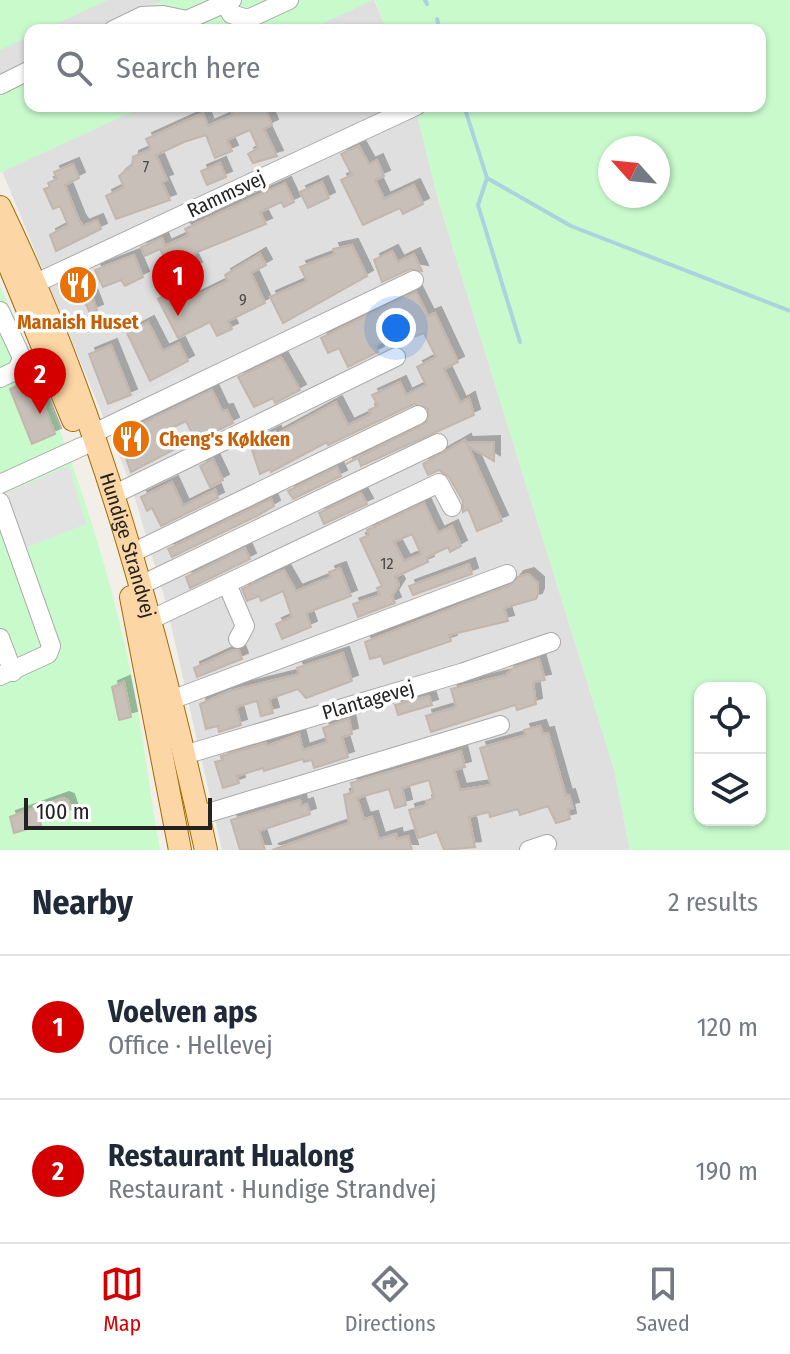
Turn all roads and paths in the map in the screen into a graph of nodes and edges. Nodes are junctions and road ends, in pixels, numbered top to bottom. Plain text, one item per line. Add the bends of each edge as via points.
1 (289, 0) edge
2 (228, 2) edge
3 (125, 24) edge
4 (24, 73) edge
5 (0, 85) edge
6 (403, 112) edge
7 (0, 207) edge
8 (0, 243) edge
9 (414, 280) dead end
10 (36, 283) junction
11 (0, 311) edge
12 (396, 357) dead end
13 (0, 378) edge
14 (418, 415) dead end
15 (89, 440) junction
16 (438, 443) dead end
17 (0, 484) edge
18 (115, 494) junction
19 (0, 502) edge
20 (452, 507) dead end
21 (134, 552) junction
22 (507, 574) dead end
23 (143, 584) junction
24 (227, 584) junction
25 (152, 619) junction
26 (0, 638) edge
27 (238, 639) dead end
28 (551, 642) dead end
29 (6, 674) edge
30 (171, 700) junction
31 (500, 725) dead end
32 (184, 755) junction
33 (198, 816) junction
34 (180, 850) edge
35 (206, 850) edge

1 - 2 street via 248,19 231,14
2 - 3 street via 187,20 142,16
4 - 5 street
6 - 10 street, Rammsvej
7 - 10 main road, Hundige Strandvej
8 - 15 main road, Hundige Strandvej
9 - 15 street
10 - 15 main road, Hundige Strandvej
11 - 13 street via 22,358 17,370
12 - 18 street
14 - 21 street
15 - 17 street
15 - 18 main road, Hundige Strandvej
15 - 34 main road, Hundige Strandvej via 131,595
16 - 23 street via 386,480
18 - 21 main road, Hundige Strandvej
19 - 29 street via 51,646 48,654
20 - 24 street via 439,483
21 - 23 main road, Hundige Strandvej
22 - 30 street
23 - 25 main road, Hundige Strandvej
24 - 25 street
24 - 27 street via 245,626
25 - 30 main road, Hundige Strandvej
26 - 29 street
28 - 32 street, Plantagevej
30 - 32 main road, Hundige Strandvej
31 - 33 street
32 - 33 main road, Hundige Strandvej
33 - 35 main road, Hundige Strandvej

